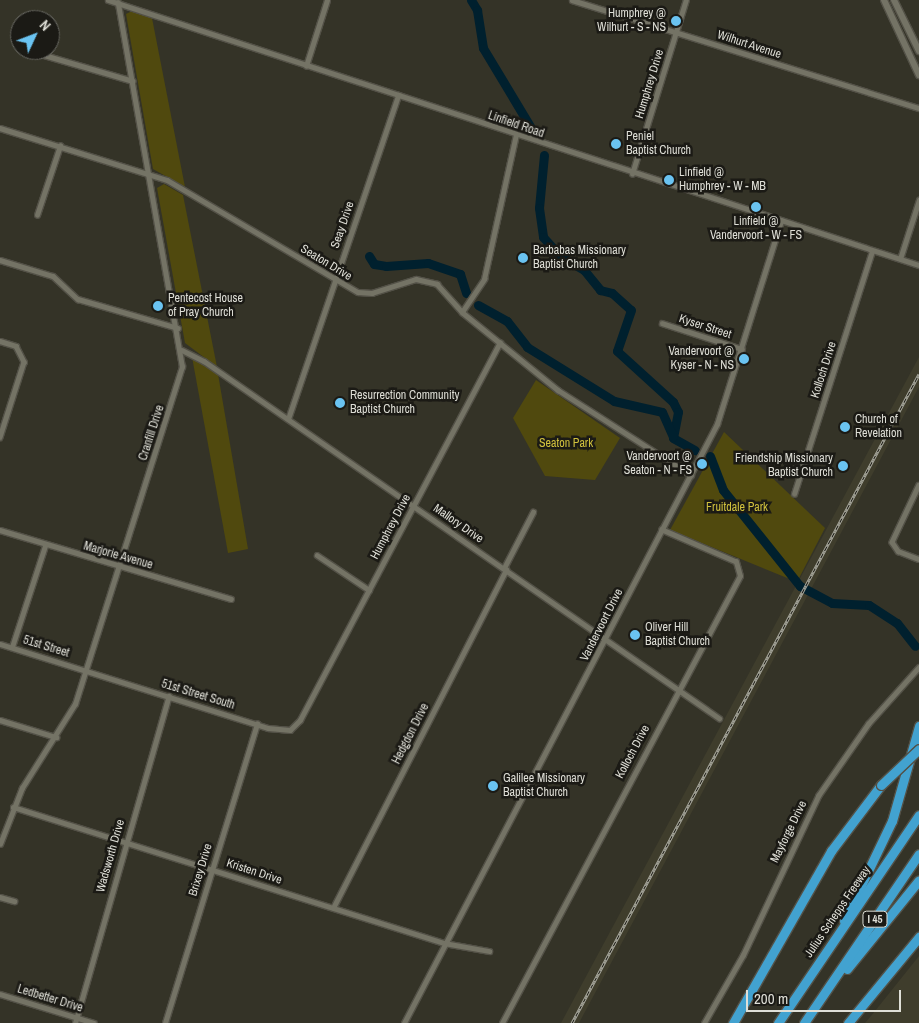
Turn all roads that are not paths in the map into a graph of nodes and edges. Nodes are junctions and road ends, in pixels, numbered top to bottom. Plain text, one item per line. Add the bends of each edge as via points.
1 (108, 0) edge
2 (327, 0) edge
3 (572, 0) edge
4 (686, 0) edge
5 (884, 0) edge
6 (894, 0) edge
7 (118, 3) junction
8 (677, 32) junction
9 (919, 51) edge
10 (60, 60) edge
11 (306, 66) junction
12 (919, 75) edge
13 (133, 81) junction
14 (398, 96) junction
15 (919, 108) edge
16 (0, 128) edge
17 (516, 135) junction
18 (60, 146) junction
19 (151, 173) junction
20 (632, 174) junction
21 (919, 200) edge
22 (38, 215) dead end
23 (781, 221) junction
24 (872, 251) junction
25 (900, 259) junction
26 (0, 260) edge
27 (919, 265) edge
28 (335, 279) junction
29 (462, 312) junction
30 (662, 324) dead end
31 (178, 328) junction
32 (0, 342) edge
33 (500, 342) junction
34 (742, 349) junction
35 (182, 350) junction
36 (0, 416) edge
37 (6, 418) junction
38 (288, 419) junction
39 (0, 437) edge
40 (691, 475) junction
41 (919, 484) edge
42 (794, 494) dead end
43 (414, 505) junction
44 (533, 512) dead end
45 (0, 530) edge
46 (662, 530) junction
47 (45, 546) junction
48 (317, 554) dead end
49 (919, 559) edge
50 (118, 566) junction
51 (505, 569) junction
52 (369, 590) junction
53 (231, 599) dead end
54 (606, 639) junction
55 (0, 644) edge
56 (12, 647) junction
57 (919, 667) edge
58 (87, 670) junction
59 (678, 688) junction
60 (169, 696) junction
61 (718, 718) dead end
62 (0, 720) edge
63 (300, 720) joint
64 (257, 724) junction
65 (919, 726) edge
66 (56, 737) junction
67 (919, 749) edge
68 (13, 807) junction
69 (919, 815) edge
70 (125, 842) junction
71 (0, 844) edge
72 (919, 854) edge
73 (212, 869) junction
74 (919, 880) edge
75 (0, 897) edge
76 (14, 901) dead end
77 (333, 908) junction
78 (840, 932) junction
79 (919, 937) edge
80 (444, 943) junction
81 (489, 951) dead end
82 (831, 984) junction
83 (0, 994) edge
84 (747, 997) junction
85 (76, 1020) edge
86 (94, 1023) edge
87 (165, 1023) edge
88 (404, 1023) edge
89 (502, 1023) edge
90 (704, 1023) edge
91 (726, 1023) edge
92 (733, 1023) edge
93 (778, 1023) edge
94 (804, 1023) edge
95 (848, 1023) edge

1 - 7 street, Linfield Road
2 - 11 street
3 - 8 street, Wilhurt Avenue
4 - 8 street, Humphrey Drive
5 - 12 main road
6 - 9 main road
7 - 11 street, Linfield Road
7 - 13 street, Cranfill Drive
8 - 15 street, Wilhurt Avenue
8 - 20 street, Humphrey Drive
10 - 13 street
11 - 14 street, Linfield Road
13 - 19 street, Cranfill Drive
14 - 17 street, Linfield Road
14 - 28 street, Seay Drive
16 - 18 street, Seaton Drive
17 - 20 street, Linfield Road
17 - 29 street via 484,279
18 - 19 street, Seaton Drive
18 - 22 street
19 - 28 street, Seaton Drive
19 - 31 street, Cranfill Drive
20 - 23 street, Linfield Road
21 - 25 street
23 - 24 street, Linfield Road
23 - 34 street, Vandervoort Drive
24 - 25 street, Linfield Road
24 - 42 street, Kolloch Drive
25 - 27 street, Linfield Road
26 - 31 street via 53,276 78,299
28 - 29 street, Seaton Drive via 358,292 372,293 424,279 437,284
28 - 38 street, Seay Drive
29 - 33 street, Seaton Drive
30 - 34 street, Kyser Street
31 - 35 street, Cranfill Drive
32 - 37 street via 22,352 24,362
33 - 40 street, Seaton Drive via 572,400
33 - 43 street, Humphrey Drive
34 - 40 street, Vandervoort Drive via 720,418
35 - 38 street, Mallory Drive
35 - 50 street, Cranfill Drive via 178,386
36 - 37 street
37 - 39 street
38 - 43 street, Mallory Drive
40 - 46 street, Vandervoort Drive
41 - 49 street via 892,542 898,550
43 - 51 street, Mallory Drive
43 - 52 street, Humphrey Drive
44 - 51 street, Hedgdon Drive
45 - 47 street, Marjorie Avenue
46 - 54 street, Vandervoort Drive
46 - 59 street, Kolloch Drive via 736,562 741,570
47 - 50 street, Marjorie Avenue
47 - 56 street
48 - 52 street
50 - 53 street, Marjorie Avenue
50 - 58 street, Cranfill Drive
51 - 54 street, Mallory Drive
51 - 77 street, Hedgdon Drive
52 - 63 street, Humphrey Drive
54 - 59 street, Mallory Drive
54 - 80 street, Vandervoort Drive
55 - 56 street, 51st Street
56 - 58 street, 51st Street
57 - 90 street, Mayforge Drive via 858,736 818,796 743,956
58 - 60 street, 51st Street South
58 - 66 street, Cranfill Drive
59 - 61 street, Mallory Drive
59 - 89 street, Kolloch Drive
60 - 64 street, 51st Street South
60 - 70 street, Wadsworth Drive
62 - 66 street
63 - 64 street, 51st Street South via 283,732
64 - 73 street, Brixey Drive
65 - 78 highway via 892,821 852,898
66 - 68 street, Cranfill Drive
67 - 84 highway, bridge via 882,786 831,852
68 - 70 street, Kristen Drive
68 - 71 street, Cranfill Drive
69 - 78 highway, Julius Schepps Freeway / I 45
70 - 73 street, Kristen Drive
70 - 85 street, Wadsworth Drive
72 - 82 highway, I 45
73 - 77 street, Kristen Drive
73 - 87 street, Brixey Drive
74 - 82 highway
75 - 76 street
77 - 80 street, Kristen Drive
78 - 93 highway, Julius Schepps Freeway / I 45
79 - 95 highway
80 - 81 street, Kristen Drive
80 - 88 street, Vandervoort Drive
82 - 94 highway, I 45
83 - 85 street, Ledbetter Drive
84 - 91 highway
84 - 92 highway
85 - 86 street, Ledbetter Drive

